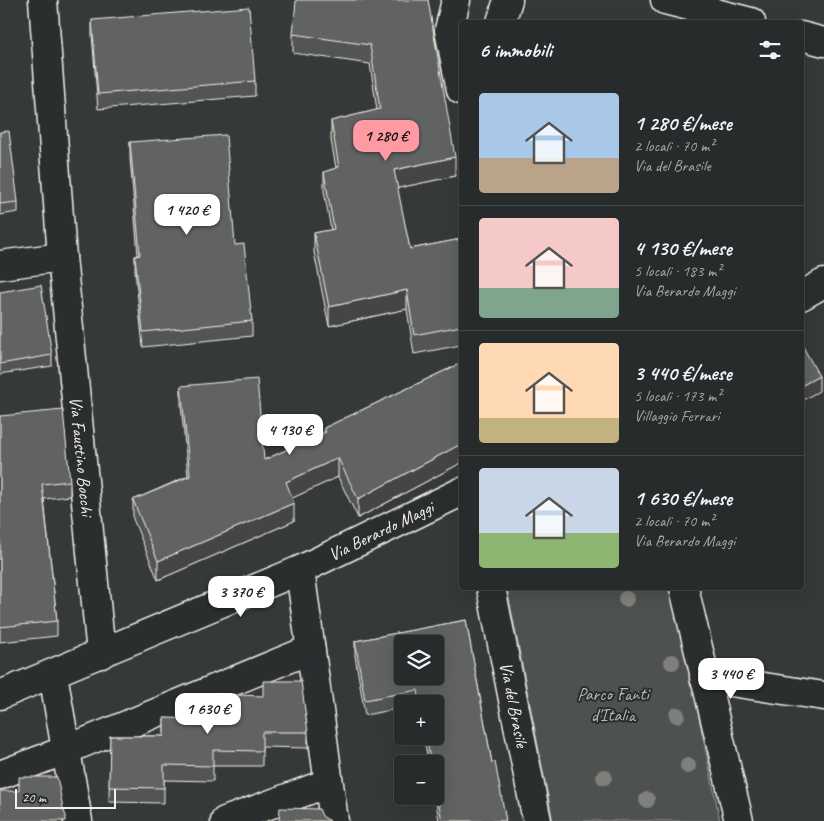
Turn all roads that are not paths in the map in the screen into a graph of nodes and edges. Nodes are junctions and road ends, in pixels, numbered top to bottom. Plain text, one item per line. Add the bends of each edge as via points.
1 (43, 0) edge
2 (456, 0) edge
3 (508, 0) edge
4 (665, 0) edge
5 (502, 20) edge
6 (743, 20) edge
7 (804, 37) edge
8 (824, 42) edge
9 (459, 80) edge
10 (62, 257) junction
11 (0, 265) edge
12 (824, 283) edge
13 (804, 294) edge
14 (459, 493) edge
15 (300, 570) junction
16 (491, 590) edge
17 (684, 590) edge
18 (309, 650) junction
19 (101, 654) junction
20 (53, 674) junction
21 (704, 678) junction
22 (0, 695) edge
23 (824, 696) edge
24 (66, 750) junction
25 (0, 775) edge
26 (328, 784) junction
27 (78, 821) edge
28 (225, 821) edge
29 (334, 821) edge
30 (537, 821) edge
31 (739, 821) edge

1 - 10 street, Via Faustino Bocchi
2 - 9 street via 449,30
3 - 5 street
4 - 6 street
7 - 8 street
10 - 11 street
10 - 19 street, Via Faustino Bocchi
12 - 13 street
14 - 15 street, Via Berardo Maggi
15 - 18 street
15 - 19 street, Via Berardo Maggi
16 - 30 street, Via del Brasile
17 - 21 street
18 - 24 street
18 - 26 street
19 - 20 street, Via Berardo Maggi
20 - 22 street, Via Berardo Maggi
20 - 24 street
21 - 23 street
21 - 31 street
24 - 25 street
24 - 27 street
26 - 28 street
26 - 29 street

